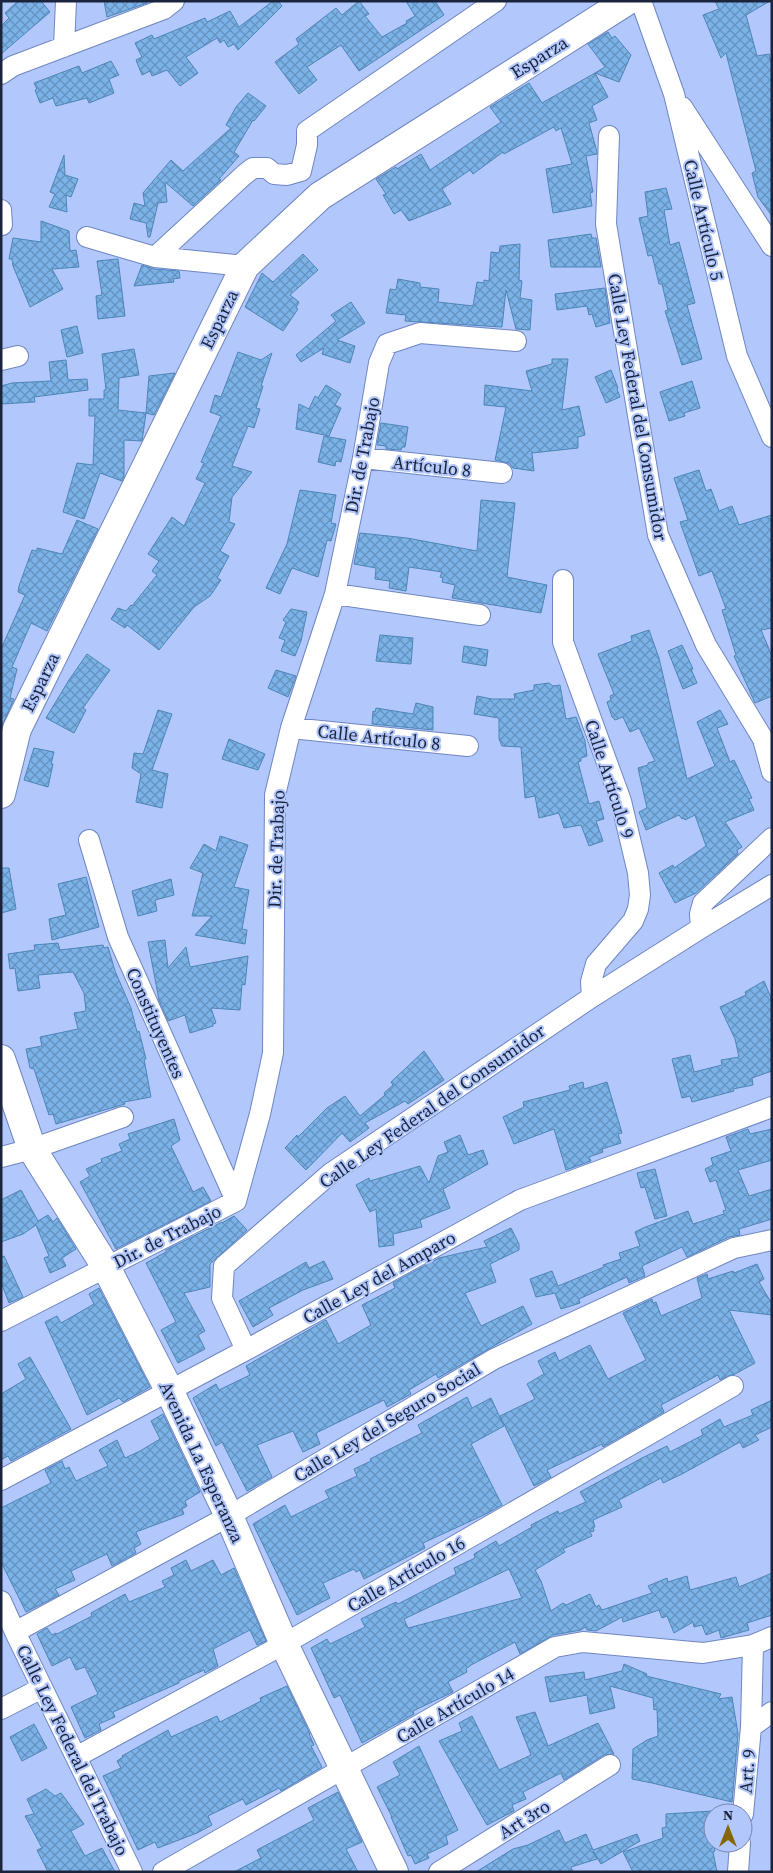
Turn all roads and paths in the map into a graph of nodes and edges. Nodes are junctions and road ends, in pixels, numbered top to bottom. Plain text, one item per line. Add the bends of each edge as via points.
1 (66, 1) edge
2 (174, 1) edge
3 (496, 1) edge
4 (627, 1) edge
5 (641, 1) edge
6 (64, 47) junction
7 (1, 74) edge
8 (674, 94) junction
9 (609, 136) dead end
10 (301, 171) junction
11 (320, 196) junction
12 (87, 237) dead end
13 (772, 246) edge
14 (155, 257) junction
15 (245, 266) junction
16 (516, 340) dead end
17 (772, 437) edge
18 (363, 458) junction
19 (502, 473) dead end
20 (563, 580) dead end
21 (335, 594) junction
22 (480, 615) dead end
23 (291, 728) junction
24 (468, 746) dead end
25 (772, 772) edge
26 (1, 794) edge
27 (772, 838) edge
28 (89, 840) dead end
29 (772, 885) edge
30 (700, 928) junction
31 (592, 996) junction
32 (1, 1058) edge
33 (772, 1107) edge
34 (123, 1117) dead end
35 (32, 1149) junction
36 (1, 1157) edge
37 (236, 1201) junction
38 (772, 1240) edge
39 (106, 1267) junction
40 (1, 1320) edge
41 (246, 1350) junction
42 (733, 1386) dead end
43 (169, 1390) junction
44 (1, 1480) edge
45 (229, 1516) junction
46 (1, 1601) edge
47 (15, 1632) junction
48 (772, 1637) edge
49 (284, 1644) junction
50 (753, 1645) junction
51 (42, 1688) junction
52 (1, 1709) edge
53 (772, 1712) edge
54 (750, 1727) junction
55 (76, 1757) junction
56 (610, 1766) dead end
57 (344, 1770) junction
58 (744, 1803) edge
59 (739, 1853) edge
60 (132, 1872) edge
61 (162, 1872) edge
62 (394, 1872) edge
63 (439, 1872) edge
64 (738, 1872) edge

1 - 6 street
2 - 6 street via 164,9
3 - 10 street via 307,131
4 - 11 street, Esparza
5 - 8 street, Calle Artículo 5
6 - 7 street via 13,66
8 - 13 street
8 - 17 street, Calle Artículo 5 via 737,356
9 - 25 street, Calle Ley Federal del Consumidor via 606,224 658,535 706,645 763,739
10 - 11 street
10 - 14 street via 286,175 274,174 266,168 253,168
11 - 15 street, Esparza
12 - 14 street
14 - 15 street
15 - 26 street, Esparza via 17,729
16 - 18 street, Dir. de Trabajo via 420,333 387,344 379,363
18 - 19 street, Artículo 8
18 - 21 street, Dir. de Trabajo
20 - 31 street, Calle Artículo 9 via 563,642 621,801 640,895 633,921 596,964 591,982
21 - 22 street
21 - 23 street, Dir. de Trabajo
23 - 24 street, Calle Artículo 8
23 - 37 street, Dir. de Trabajo via 275,795 273,1053
27 - 30 street via 703,903
28 - 37 street, Constituyentes via 118,937
29 - 30 street, Calle Ley Federal del Consumidor
30 - 31 street, Calle Ley Federal del Consumidor
31 - 41 street, Calle Ley Federal del Consumidor via 331,1173 224,1266 222,1298
32 - 35 street, Avenida La Esperanza
33 - 41 street, Calle Ley del Amparo via 520,1200
34 - 35 street
35 - 36 street
35 - 39 street, Avenida La Esperanza
37 - 39 street, Dir. de Trabajo
38 - 45 street, Calle Ley del Seguro Social via 734,1248 494,1359
39 - 40 street, Dir. de Trabajo
39 - 43 street, Avenida La Esperanza
41 - 43 street, Calle Ley del Amparo
42 - 49 street, Calle Artículo 16
43 - 44 street, Calle Ley del Amparo
43 - 45 street, Avenida La Esperanza
45 - 47 street, Calle Ley del Seguro Social
45 - 49 street, Avenida La Esperanza
46 - 47 street, Calle Ley Federal del Trabajo
47 - 51 street, Calle Ley Federal del Trabajo
48 - 50 street, Calle Artículo 14
49 - 55 street, Calle Artículo 16
49 - 57 street, Avenida La Esperanza
50 - 54 street, Art. 9
50 - 57 street, Calle Artículo 14 via 703,1653 583,1642 555,1647
51 - 52 street
51 - 55 street, Calle Ley Federal del Trabajo
53 - 54 street
54 - 58 street, Art. 9
55 - 60 street, Calle Ley Federal del Trabajo
56 - 63 street, Art 3ro
57 - 61 street, Calle Artículo 14
57 - 62 street, Avenida La Esperanza
59 - 64 street

